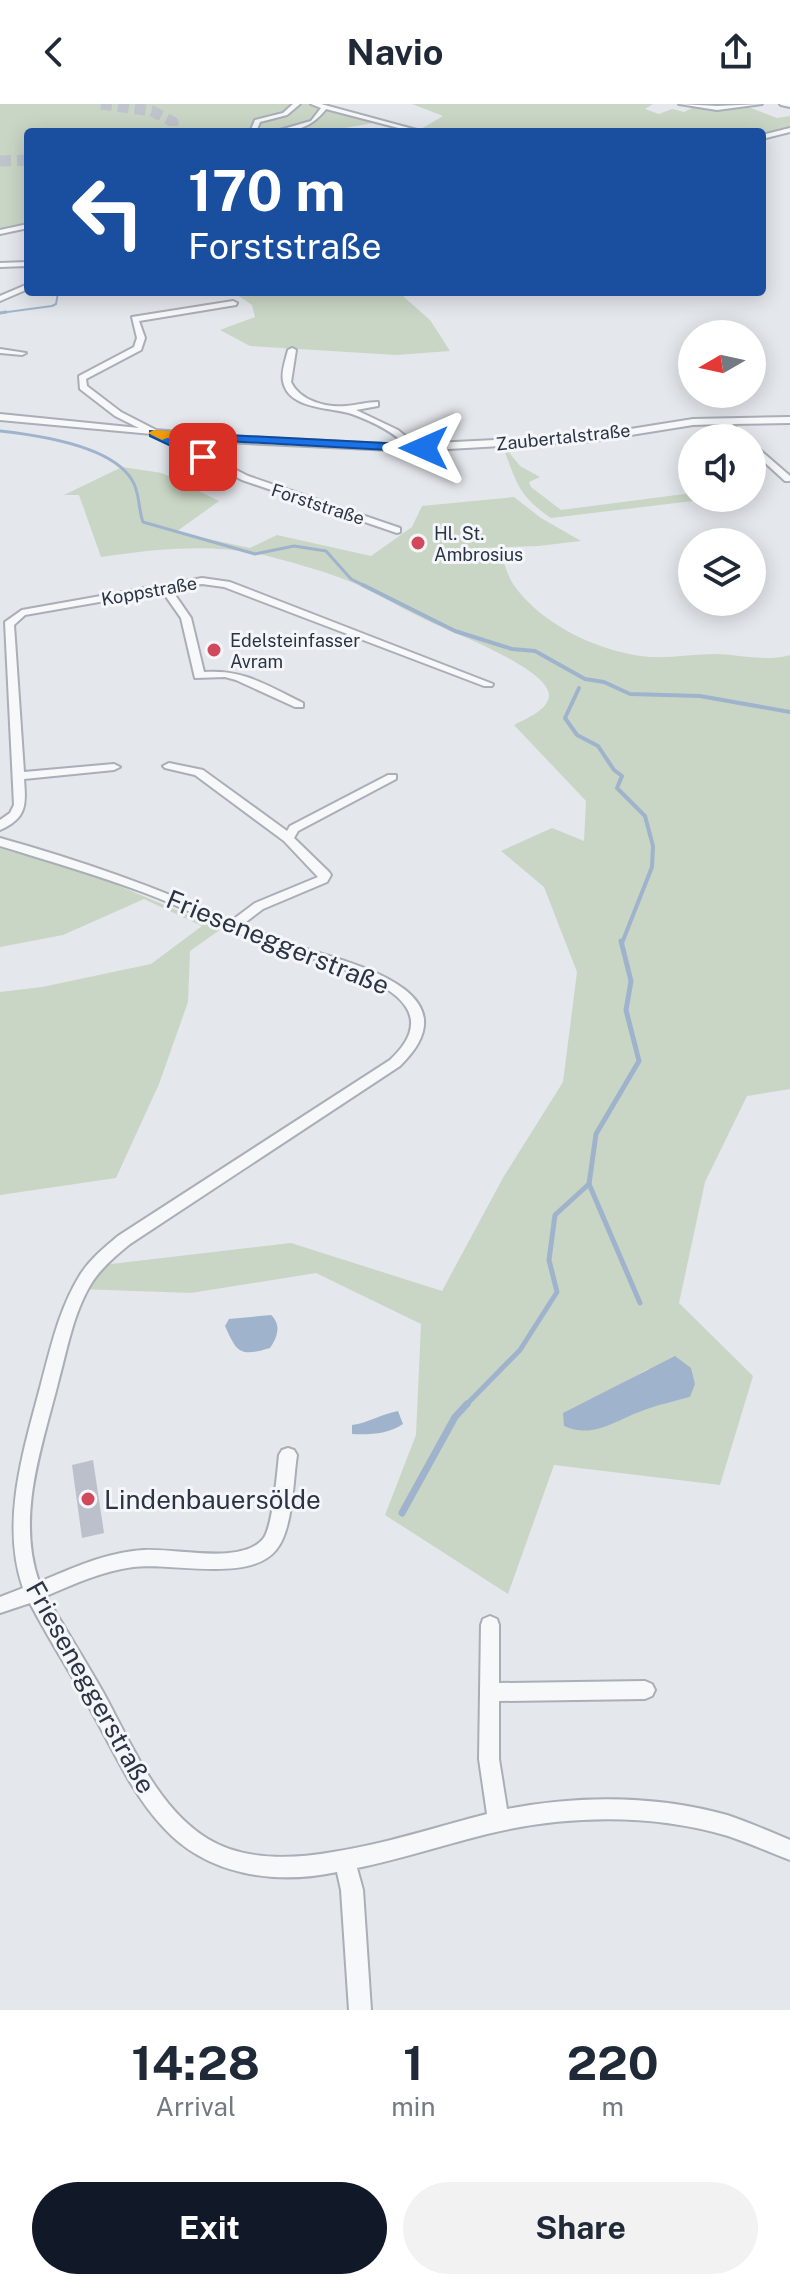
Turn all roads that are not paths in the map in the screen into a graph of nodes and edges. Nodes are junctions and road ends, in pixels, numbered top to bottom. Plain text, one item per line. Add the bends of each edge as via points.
1 (297, 104) edge
2 (314, 104) edge
3 (682, 104) edge
4 (759, 104) edge
5 (783, 104) edge
6 (790, 105) edge
7 (324, 108) junction
8 (254, 128) edge
9 (291, 128) edge
10 (410, 128) edge
11 (790, 130) edge
12 (766, 136) edge
13 (24, 227) edge
14 (0, 232) edge
15 (24, 264) edge
16 (0, 265) edge
17 (24, 288) edge
18 (0, 299) edge
19 (233, 303) dead end
20 (292, 350) dead end
21 (0, 351) edge
22 (22, 353) dead end
23 (375, 404) dead end
24 (345, 409) junction
25 (0, 413) edge
26 (790, 420) edge
27 (724, 421) junction
28 (727, 424) edge
29 (154, 433) junction
30 (413, 448) junction
31 (766, 459) edge
32 (788, 479) dead end
33 (397, 530) dead end
34 (165, 588) junction
35 (488, 684) dead end
36 (299, 705) dead end
37 (169, 766) dead end
38 (114, 767) dead end
39 (17, 776) junction
40 (392, 777) dead end
41 (0, 826) edge
42 (288, 838) junction
43 (0, 842) edge
44 (232, 926) junction
45 (288, 1455) dead end
46 (35, 1594) junction
47 (0, 1605) edge
48 (490, 1625) dead end
49 (645, 1690) dead end
50 (491, 1692) junction
51 (498, 1821) junction
52 (790, 1850) edge
53 (345, 1860) junction
54 (360, 2010) edge

1 - 8 street via 285,114 257,121
2 - 7 street
3 - 4 street
5 - 6 street
7 - 9 street via 313,122
7 - 10 street
11 - 12 street
13 - 14 street
15 - 16 street
17 - 18 street
19 - 29 street, Forststraße via 135,319 141,338 136,351 82,378 85,390 103,404
20 - 24 street via 287,382 295,395
21 - 22 street
23 - 24 street
24 - 30 street
25 - 29 street, Zaubertalstraße
26 - 27 street, Zaubertalstraße
27 - 28 street
27 - 30 street, Zaubertalstraße via 593,438
29 - 30 street, Zaubertalstraße
29 - 33 street, Forststraße via 258,484
31 - 32 street
34 - 35 street, Koppstraße via 202,581 226,584
34 - 36 street via 186,618 199,676 239,677
34 - 39 street, Koppstraße via 12,618
37 - 42 street via 199,772
38 - 39 street
39 - 41 street, Koppstraße via 18,810
40 - 42 street via 294,829
42 - 44 street via 325,877 259,906
43 - 44 street, Frieseneggerstraße via 134,885
44 - 46 street, Frieseneggerstraße via 391,986 415,1010 417,1037 388,1068 136,1231 87,1277 68,1318 26,1479 21,1543
45 - 46 street via 278,1528 264,1550 222,1561 123,1561
46 - 47 street
46 - 53 street, Frieseneggerstraße via 144,1784 179,1830 217,1854 249,1863 308,1867
48 - 50 street
49 - 50 street
50 - 51 street via 489,1759
51 - 52 street, Frieseneggerstraße via 586,1809 648,1811 719,1823
51 - 53 street, Frieseneggerstraße
53 - 54 street

